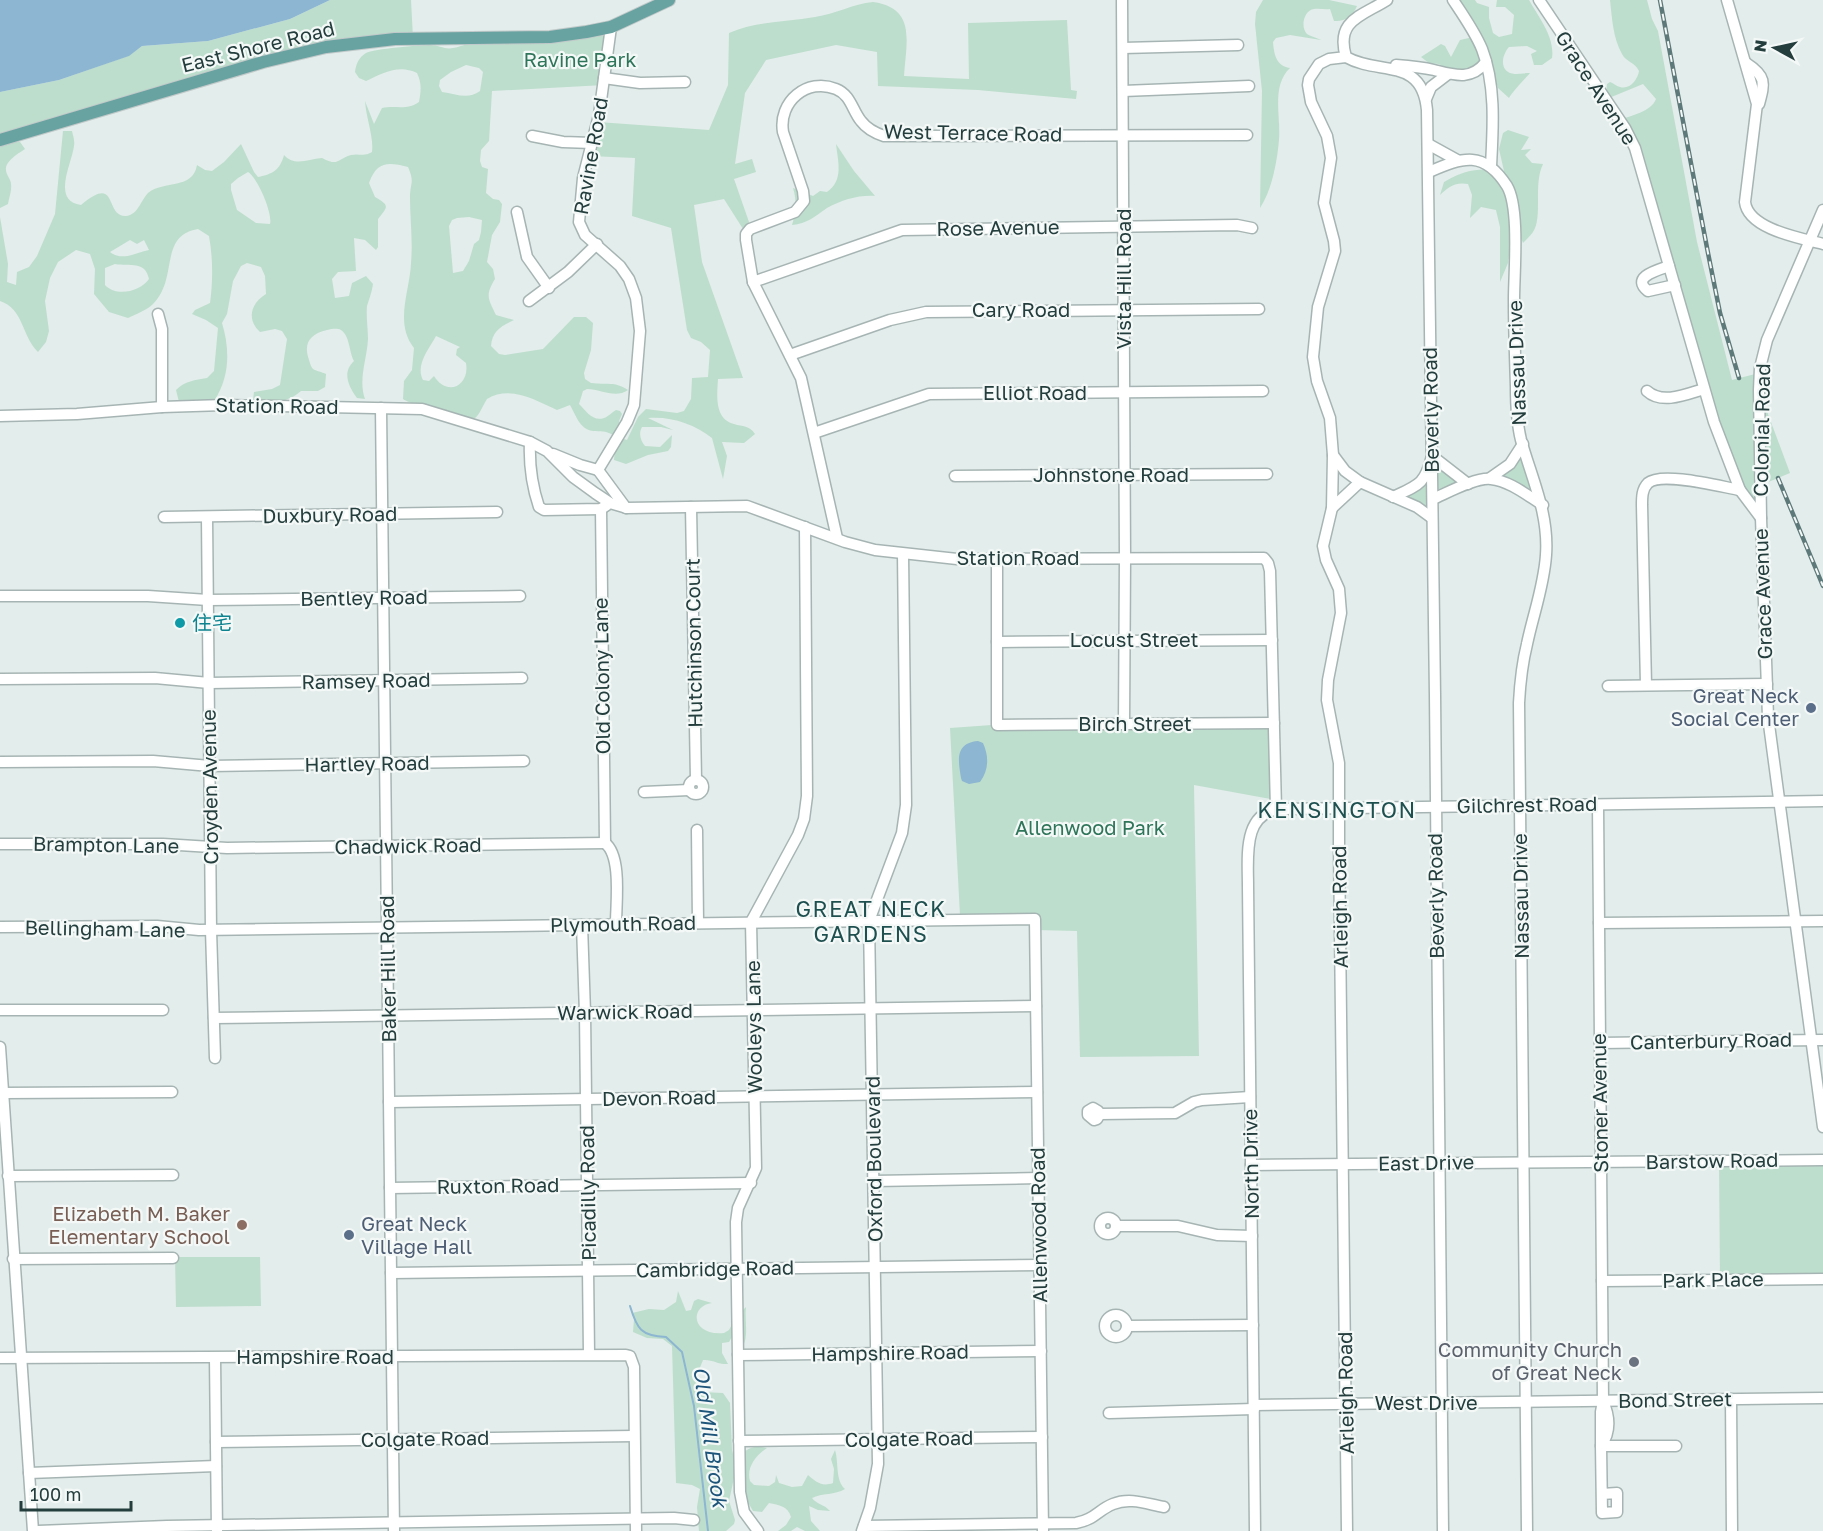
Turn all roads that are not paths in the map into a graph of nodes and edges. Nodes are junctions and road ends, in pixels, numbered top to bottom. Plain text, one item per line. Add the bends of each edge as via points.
1 (669, 0) edge
2 (1122, 0) edge
3 (1387, 0) edge
4 (1453, 0) edge
5 (1539, 0) edge
6 (1727, 0) edge
7 (611, 27) junction
8 (1238, 45) dead end
9 (1122, 48) junction
10 (1344, 51) junction
11 (1486, 62) junction
12 (1372, 66) junction
13 (1448, 74) junction
14 (604, 78) junction
15 (685, 82) dead end
16 (1249, 86) dead end
17 (1123, 90) junction
18 (1426, 99) junction
19 (1123, 135) junction
20 (1247, 135) dead end
21 (532, 136) dead end
22 (0, 140) edge
23 (592, 142) junction
24 (1428, 144) junction
25 (1457, 160) junction
26 (1491, 166) junction
27 (1429, 172) junction
28 (1823, 210) edge
29 (517, 212) dead end
30 (1124, 227) junction
31 (1252, 228) dead end
32 (1810, 240) junction
33 (597, 244) junction
34 (1823, 244) edge
35 (1669, 266) junction
36 (753, 282) junction
37 (1675, 285) junction
38 (549, 288) junction
39 (529, 301) dead end
40 (1124, 309) junction
41 (1259, 309) dead end
42 (159, 314) dead end
43 (790, 355) junction
44 (1704, 389) junction
45 (1263, 391) dead end
46 (1647, 391) dead end
47 (1124, 392) junction
48 (162, 407) junction
49 (381, 408) junction
50 (0, 416) edge
51 (814, 433) junction
52 (530, 442) junction
53 (1523, 444) junction
54 (548, 451) junction
55 (1333, 455) junction
56 (1432, 456) junction
57 (598, 470) junction
58 (1267, 474) dead end
59 (1125, 475) junction
60 (955, 476) dead end
61 (1490, 478) junction
62 (1360, 482) junction
63 (1468, 484) junction
64 (1740, 490) junction
65 (1393, 497) junction
66 (1433, 499) junction
67 (1542, 505) junction
68 (605, 506) junction
69 (691, 507) junction
70 (627, 508) junction
71 (1332, 508) junction
72 (497, 512) dead end
73 (382, 514) junction
74 (164, 517) dead end
75 (207, 517) junction
76 (1761, 518) junction
77 (1432, 519) junction
78 (805, 527) junction
79 (837, 538) junction
80 (903, 554) junction
81 (1125, 558) junction
82 (997, 559) junction
83 (0, 596) edge
84 (520, 596) dead end
85 (383, 597) junction
86 (208, 600) junction
87 (1272, 640) junction
88 (1125, 641) junction
89 (997, 642) junction
90 (522, 678) dead end
91 (0, 679) edge
92 (384, 680) junction
93 (209, 683) junction
94 (1767, 684) junction
95 (1646, 685) junction
96 (1608, 686) dead end
97 (1274, 723) junction
98 (1124, 724) junction
99 (524, 761) dead end
100 (0, 762) edge
101 (385, 763) junction
102 (210, 766) junction
103 (644, 792) dead end
104 (1823, 801) edge
105 (1778, 803) junction
106 (1598, 805) junction
107 (1520, 806) junction
108 (1435, 807) junction
109 (1340, 808) junction
110 (1275, 809) junction
111 (698, 830) dead end
112 (605, 843) junction
113 (0, 844) edge
114 (386, 846) junction
115 (211, 848) junction
116 (1035, 919) joint
117 (869, 921) junction
118 (1795, 921) junction
119 (1823, 921) edge
120 (751, 922) junction
121 (698, 923) junction
122 (1599, 923) junction
123 (616, 924) junction
124 (582, 925) junction
125 (0, 927) edge
126 (387, 927) junction
127 (211, 930) junction
128 (1036, 1006) junction
129 (871, 1009) junction
130 (0, 1010) edge
131 (163, 1010) dead end
132 (754, 1010) junction
133 (585, 1012) junction
134 (388, 1015) junction
135 (214, 1018) junction
136 (1823, 1040) edge
137 (1811, 1041) junction
138 (1600, 1042) junction
139 (0, 1047) edge
140 (215, 1058) dead end
141 (172, 1092) dead end
142 (1037, 1092) junction
143 (3, 1093) junction
144 (873, 1095) junction
145 (755, 1096) junction
146 (1250, 1098) junction
147 (586, 1099) junction
148 (389, 1102) junction
149 (1100, 1114) dead end
150 (1823, 1127) edge
151 (1823, 1160) edge
152 (1524, 1162) junction
153 (1601, 1162) junction
154 (1439, 1163) junction
155 (1343, 1164) junction
156 (1251, 1165) junction
157 (173, 1175) dead end
158 (8, 1176) junction
159 (1039, 1178) junction
160 (874, 1181) junction
161 (751, 1183) junction
162 (588, 1185) junction
163 (390, 1188) junction
164 (5, 1209) edge
165 (1116, 1226) dead end
166 (1252, 1236) junction
167 (173, 1258) dead end
168 (13, 1259) junction
169 (1040, 1265) junction
170 (875, 1267) junction
171 (737, 1269) junction
172 (589, 1271) junction
173 (391, 1274) junction
174 (1823, 1279) edge
175 (1602, 1281) junction
176 (1253, 1325) junction
177 (1127, 1326) dead end
178 (1041, 1351) junction
179 (876, 1353) junction
180 (590, 1354) junction
181 (738, 1355) junction
182 (392, 1357) junction
183 (0, 1358) edge
184 (20, 1358) junction
185 (215, 1358) junction
186 (1823, 1398) edge
187 (1731, 1399) junction
188 (1603, 1401) junction
189 (1442, 1402) junction
190 (1527, 1402) junction
191 (1346, 1403) junction
192 (1254, 1407) junction
193 (1109, 1413) dead end
194 (634, 1436) junction
195 (1042, 1437) junction
196 (393, 1440) junction
197 (877, 1440) junction
198 (739, 1441) junction
199 (216, 1442) junction
200 (1601, 1446) junction
201 (1676, 1446) dead end
202 (216, 1466) junction
203 (28, 1473) junction
204 (1602, 1494) dead end
205 (1164, 1507) dead end
206 (636, 1519) junction
207 (694, 1520) dead end
208 (394, 1527) edge
209 (1043, 1527) edge
210 (217, 1528) edge
211 (863, 1528) edge
212 (33, 1531) edge
213 (38, 1531) edge
214 (636, 1531) edge
215 (758, 1531) edge
216 (1255, 1531) edge
217 (1347, 1531) edge
218 (1443, 1531) edge
219 (1527, 1531) edge
220 (1732, 1531) edge

1 - 7 main road, East Shore Road
2 - 9 street, Vista Hill Road
3 - 10 street via 1351,22 1344,33
4 - 11 street
5 - 35 street, Grace Avenue via 1635,148
6 - 32 street via 1756,98 1746,210 1765,226
7 - 14 street, Ravine Road
7 - 22 main road, East Shore Road via 550,37 432,37 326,47
8 - 9 street
9 - 17 street, Vista Hill Road
10 - 12 street via 1353,61
10 - 55 street, Arleigh Road via 1315,68 1308,86 1331,158 1324,203 1335,251 1318,307 1313,357 1330,418
11 - 13 street via 1471,74
11 - 26 street via 1493,121
12 - 13 street via 1408,66
12 - 18 street, Beverly Road via 1405,72 1418,82
13 - 18 street via 1431,87
14 - 15 street via 640,83
14 - 23 street, Ravine Road
16 - 17 street
17 - 19 street, Vista Hill Road
18 - 24 street, Beverly Road
19 - 20 street
19 - 30 street, Vista Hill Road
19 - 36 street, West Terrace Road via 884,136 862,123 846,96 837,89 816,87 795,96 782,114 783,132 804,201 795,212 747,232
21 - 23 street
23 - 33 street, Ravine Road via 583,178 579,222 585,235
24 - 25 street
24 - 27 street, Beverly Road
25 - 26 street
25 - 27 street
26 - 53 street, Nassau Drive via 1508,188 1513,204 1516,388
27 - 56 street, Beverly Road
28 - 32 street, Colonial Road
29 - 38 street via 527,257
30 - 31 street, Rose Avenue
30 - 36 street, Rose Avenue via 902,230
30 - 40 street, Vista Hill Road
32 - 34 street
32 - 76 street, Colonial Road via 1767,340 1760,368
33 - 38 street
33 - 57 street, Ravine Road via 629,279 640,331 634,405
35 - 37 street, Grace Avenue
35 - 37 street via 1645,276 1643,286 1653,291
36 - 43 street
37 - 44 street, Grace Avenue
38 - 39 street
40 - 41 street, Cary Road
40 - 43 street, Cary Road via 926,312 890,320
40 - 47 street, Vista Hill Road
42 - 48 street
43 - 51 street via 801,378
44 - 46 street via 1667,398 1652,396
44 - 64 street, Grace Avenue
45 - 47 street, Elliot Road
47 - 51 street, Elliot Road via 929,394
47 - 59 street, Vista Hill Road
48 - 49 street, Station Road
48 - 50 street, Station Road
49 - 52 street, Station Road via 422,409
49 - 73 street, Baker Hill Road
51 - 79 street
52 - 54 street, Station Road
52 - 68 street via 529,461 540,507 544,510
53 - 61 street via 1510,464
53 - 67 street, Nassau Drive
54 - 57 street, Station Road
54 - 68 street, Station Road
55 - 62 street
55 - 71 street, Arleigh Road
56 - 63 street
56 - 65 street via 1422,481
56 - 66 street, Beverly Road
57 - 70 street
58 - 59 street, Johnstone Road
59 - 60 street, Johnstone Road
59 - 81 street, Vista Hill Road
61 - 63 street
61 - 67 street
62 - 65 street
62 - 71 street
63 - 66 street
64 - 76 street, Grace Avenue
64 - 95 street via 1663,478 1644,488
65 - 77 street via 1417,507
66 - 77 street, Beverly Road
67 - 107 street, Nassau Drive via 1546,529 1543,583 1520,683
68 - 70 street, Station Road
68 - 112 street, Old Colony Lane
69 - 70 street, Station Road
69 - 78 street, Station Road via 747,506
69 - 103 street, Hutchinson Court via 692,785
71 - 109 street, Arleigh Road via 1323,546 1339,589 1341,613 1327,700 1339,763
72 - 73 street, Duxbury Road
73 - 75 street, Duxbury Road
73 - 85 street, Baker Hill Road
74 - 75 street, Duxbury Road
75 - 86 street, Croyden Avenue
76 - 94 street, Grace Avenue
77 - 108 street, Beverly Road
78 - 79 street, Station Road
78 - 120 street via 804,819
79 - 80 street, Station Road
80 - 82 street, Station Road
80 - 117 street, Oxford Boulevard via 907,790 902,833
81 - 82 street, Station Road
81 - 87 street, Station Road via 1264,558 1270,571
81 - 88 street, Vista Hill Road
82 - 89 street
83 - 86 street, Bentley Road
84 - 85 street, Bentley Road
85 - 86 street, Bentley Road
85 - 92 street, Baker Hill Road
86 - 93 street, Croyden Avenue
87 - 88 street, Locust Street
87 - 97 street, Station Road
88 - 89 street, Locust Street
88 - 98 street, Vista Hill Road
89 - 98 street, Birch Street via 997,725
90 - 92 street, Ramsey Road
91 - 93 street, Ramsey Road via 155,678
92 - 93 street, Ramsey Road
92 - 101 street, Baker Hill Road
93 - 102 street, Croyden Avenue
94 - 95 street
94 - 105 street, Grace Avenue
95 - 96 street
97 - 98 street, Birch Street
97 - 110 street, Station Road
99 - 101 street, Hartley Road
100 - 102 street, Hartley Road via 153,761
101 - 102 street, Hartley Road
101 - 114 street, Baker Hill Road
102 - 115 street, Croyden Avenue
104 - 105 street, Gilchrest Road
105 - 106 street, Gilchrest Road
105 - 118 street, Grace Avenue
106 - 107 street, Gilchrest Road
106 - 122 street, Stoner Avenue
107 - 108 street, Gilchrest Road
107 - 152 street, Nassau Drive
108 - 109 street, Gilchrest Road
108 - 154 street, Beverly Road
109 - 110 street, Gilchrest Road
109 - 155 street, Arleigh Road
110 - 146 street, North Drive via 1259,818 1248,843
111 - 121 street
112 - 114 street, Chadwick Road
112 - 123 street via 616,857
113 - 115 street, Brampton Lane via 163,844
114 - 115 street, Chadwick Road
114 - 126 street, Baker Hill Road
115 - 127 street, Croyden Avenue
116 - 117 street, Plymouth Road
116 - 128 street, Allenwood Road
117 - 120 street, Plymouth Road
117 - 129 street, Oxford Boulevard
118 - 119 street
118 - 122 street
118 - 137 street, Grace Avenue
120 - 121 street, Plymouth Road
120 - 132 street, Wooleys Lane
121 - 123 street, Plymouth Road
122 - 138 street, Stoner Avenue
123 - 124 street, Plymouth Road
124 - 126 street, Plymouth Road
124 - 133 street, Picadilly Road
125 - 127 street, Bellingham Lane via 157,926
126 - 127 street, Plymouth Road
126 - 134 street, Baker Hill Road
127 - 135 street, Croyden Avenue
128 - 129 street, Warwick Road
128 - 142 street, Allenwood Road
129 - 132 street, Warwick Road
129 - 144 street, Oxford Boulevard
130 - 131 street
132 - 133 street, Warwick Road
132 - 145 street, Wooleys Lane
133 - 134 street, Warwick Road
133 - 147 street, Picadilly Road
134 - 135 street, Warwick Road
134 - 148 street, Baker Hill Road
135 - 140 street, Croyden Avenue
136 - 137 street, Canterbury Road
137 - 138 street, Canterbury Road
137 - 150 street, Grace Avenue
138 - 153 street, Stoner Avenue
139 - 143 street
141 - 143 street
142 - 144 street, Devon Road
142 - 159 street, Allenwood Road
143 - 158 street
144 - 145 street, Devon Road
144 - 160 street, Oxford Boulevard
145 - 147 street, Devon Road
145 - 161 street, Wooleys Lane via 756,1168
146 - 149 street via 1202,1100 1175,1113
146 - 156 street, North Drive
147 - 148 street, Devon Road
147 - 162 street, Picadilly Road
148 - 163 street, Baker Hill Road
151 - 153 street, Barstow Road
152 - 153 street, East Drive
152 - 154 street, East Drive
152 - 190 street, Nassau Drive
153 - 175 street, Stoner Avenue
154 - 155 street, East Drive
154 - 189 street, Beverly Road
155 - 156 street, East Drive
155 - 191 street, Arleigh Road
156 - 166 street, North Drive
157 - 158 street
158 - 164 street
159 - 160 street
159 - 169 street, Allenwood Road
160 - 170 street, Oxford Boulevard
161 - 162 street, Ruxton Road
161 - 171 street, Wooleys Lane via 737,1213
162 - 163 street, Ruxton Road
162 - 172 street, Picadilly Road
163 - 173 street, Baker Hill Road
164 - 168 street
165 - 166 street via 1178,1226 1217,1235
166 - 176 street, North Drive
167 - 168 street
168 - 184 street
169 - 170 street, Cambridge Road
169 - 178 street, Allenwood Road
170 - 171 street, Cambridge Road
170 - 179 street, Oxford Boulevard
171 - 172 street, Cambridge Road
171 - 181 street, Wooleys Lane
172 - 173 street, Cambridge Road
172 - 180 street, Picadilly Road
173 - 182 street, Baker Hill Road
174 - 175 street, Park Place
175 - 188 street, Stoner Avenue
176 - 177 street
176 - 192 street, North Drive
178 - 179 street, Hampshire Road
178 - 195 street, Allenwood Road
179 - 181 street, Hampshire Road
179 - 197 street, Oxford Boulevard
180 - 182 street, Hampshire Road
180 - 194 street, Hampshire Road via 630,1356 634,1367
181 - 198 street, Wooleys Lane
182 - 185 street, Hampshire Road
182 - 196 street, Baker Hill Road
183 - 184 street, Hampshire Road
184 - 185 street, Hampshire Road
184 - 203 street
185 - 199 street
186 - 187 street, Bond Street
187 - 188 street, Bond Street
187 - 220 street
188 - 190 street, Bond Street
188 - 200 street, Stoner Avenue
189 - 190 street, West Drive
189 - 191 street, West Drive
189 - 218 street, Beverly Road
190 - 219 street, Nassau Drive
191 - 192 street, West Drive
191 - 217 street, Arleigh Road
192 - 193 street, West Drive
192 - 216 street, North Drive
194 - 196 street, Colgate Road
194 - 206 street
195 - 197 street, Colgate Road
195 - 209 street, Allenwood Road
196 - 199 street, Colgate Road
196 - 208 street, Baker Hill Road
197 - 198 street, Colgate Road
197 - 211 street, Oxford Boulevard via 875,1485
198 - 215 street, Wooleys Lane via 742,1505
199 - 202 street
200 - 201 street
200 - 204 street, Stoner Avenue
202 - 203 street
202 - 210 street
203 - 212 street
205 - 209 street via 1125,1500 1086,1522
206 - 207 street
206 - 208 street
206 - 214 street
208 - 210 street
209 - 211 street
210 - 213 street

